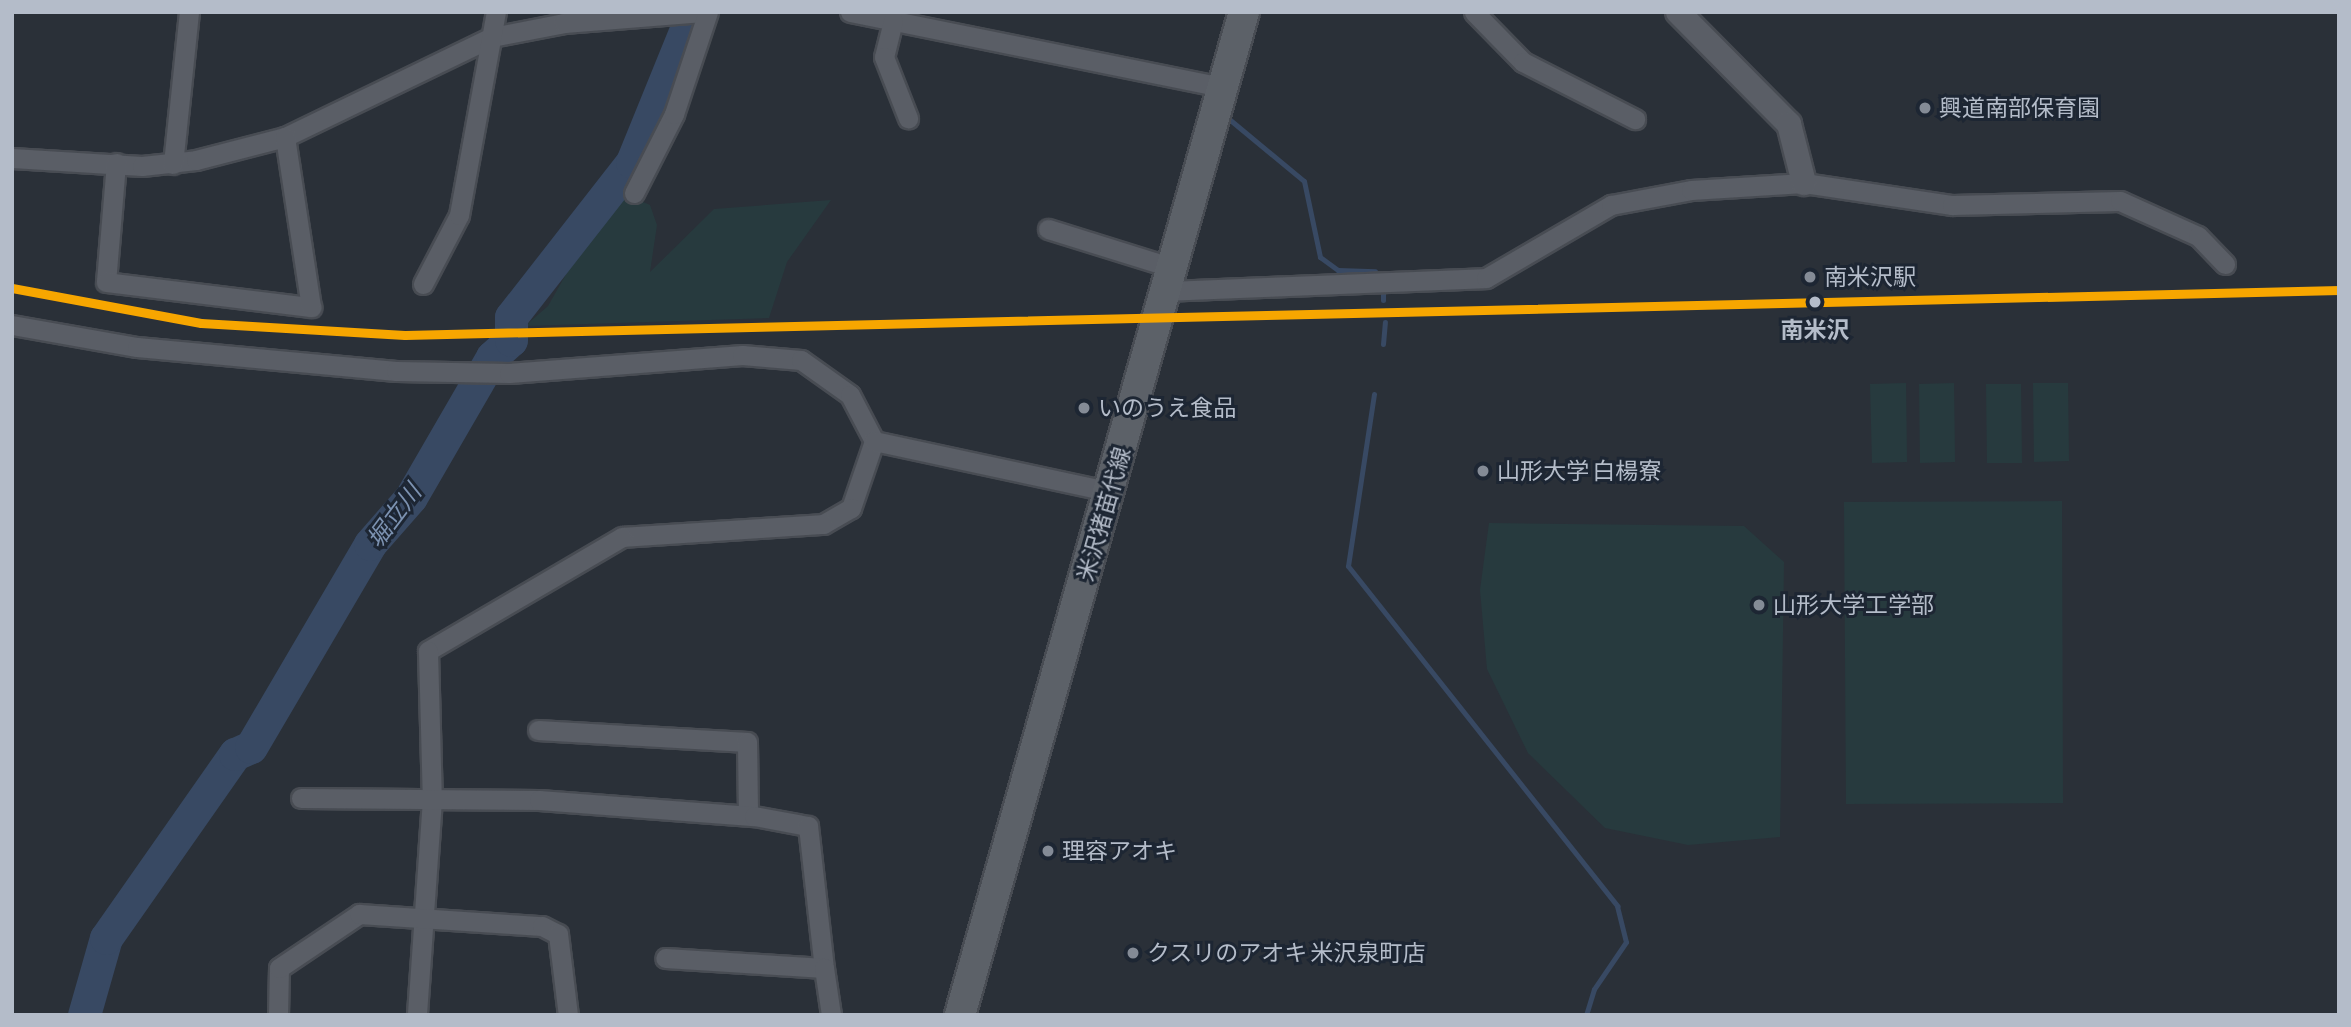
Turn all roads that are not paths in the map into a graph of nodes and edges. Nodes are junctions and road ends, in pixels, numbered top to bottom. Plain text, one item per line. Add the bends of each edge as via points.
1 (190, 12) edge
2 (496, 12) edge
3 (704, 12) edge
4 (850, 12) edge
5 (1244, 12) edge
6 (1474, 12) edge
7 (1678, 12) edge
8 (670, 14) edge
9 (893, 21) junction
10 (492, 37) junction
11 (1223, 87) junction
12 (908, 118) dead end
13 (1635, 119) dead end
14 (285, 137) junction
15 (12, 159) edge
16 (116, 163) junction
17 (173, 164) junction
18 (1804, 183) junction
19 (634, 193) dead end
20 (1048, 229) dead end
21 (2225, 264) dead end
22 (1170, 280) junction
23 (423, 284) dead end
24 (12, 325) edge
25 (874, 441) junction
26 (1111, 492) junction
27 (538, 730) dead end
28 (301, 798) dead end
29 (432, 799) junction
30 (748, 815) junction
31 (426, 917) junction
32 (665, 958) dead end
33 (824, 968) junction
34 (278, 1015) edge
35 (417, 1015) edge
36 (568, 1015) edge
37 (831, 1015) edge
38 (960, 1015) edge

1 - 17 street
2 - 10 street
3 - 8 street
3 - 19 street via 674,114
4 - 9 street
5 - 11 main road, 米沢猪苗代線
6 - 13 street via 1523,62
7 - 18 street via 1789,124
8 - 10 street
9 - 11 street
9 - 12 street via 884,57
10 - 14 street
10 - 23 street via 459,215
11 - 22 main road, 米沢猪苗代線
14 - 16 street via 311,307 106,282
14 - 17 street
15 - 16 street
16 - 17 street
18 - 21 street via 1952,205 2120,201 2198,236
18 - 22 street via 1691,190 1611,205 1486,278
20 - 22 street
22 - 26 main road, 米沢猪苗代線
24 - 25 street via 137,347 464,374 742,355 801,360 850,395
25 - 26 street
25 - 29 street via 850,508 822,524 622,537 428,651
26 - 38 main road, 米沢猪苗代線
27 - 30 street via 747,742
28 - 29 street
29 - 30 street
29 - 31 street
30 - 33 street via 808,826
31 - 34 street via 359,914 279,968
31 - 35 street
31 - 36 street via 542,926 558,934
32 - 33 street
33 - 37 street

